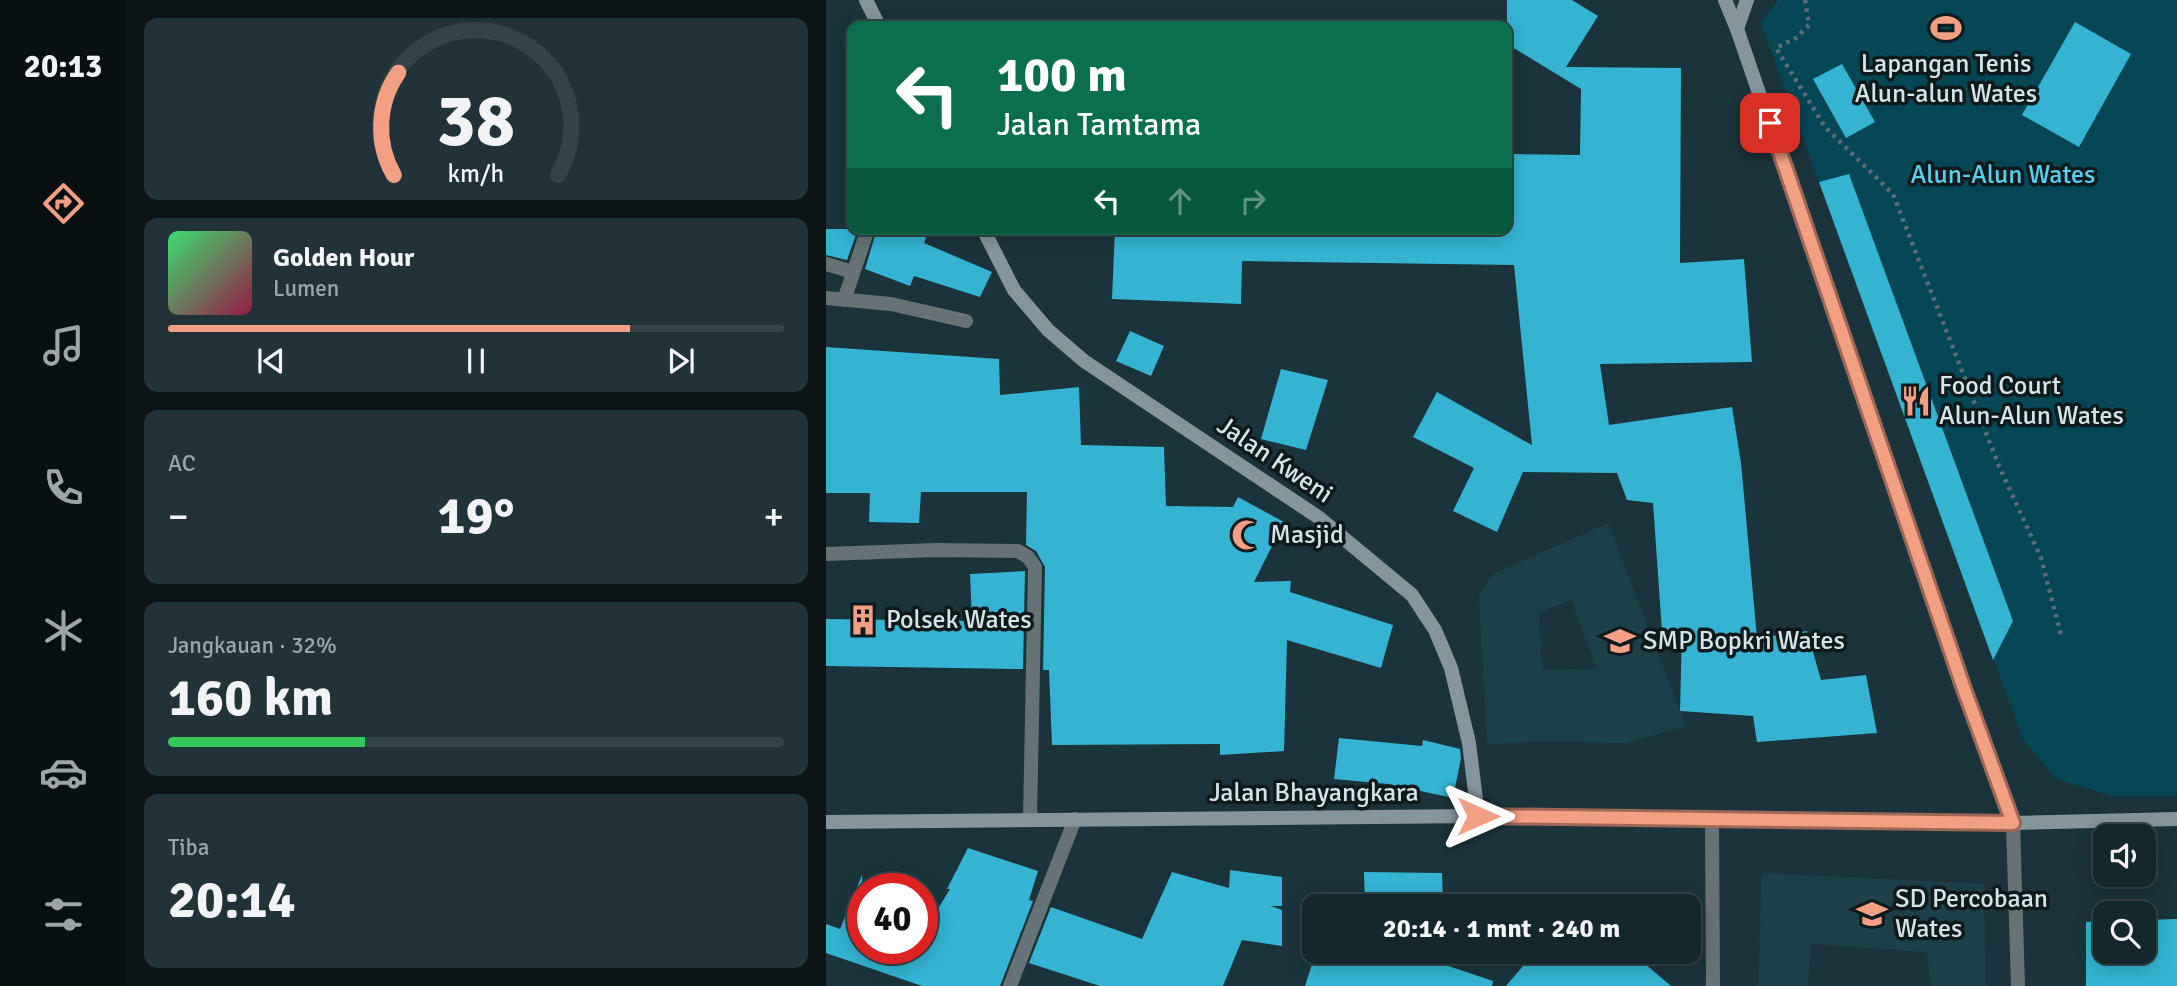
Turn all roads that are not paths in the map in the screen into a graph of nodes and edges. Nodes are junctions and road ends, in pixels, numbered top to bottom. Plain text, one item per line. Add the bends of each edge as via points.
1 (866, 0) edge
2 (1725, 0) edge
3 (1747, 0) edge
4 (876, 21) edge
5 (1737, 29) junction
6 (866, 235) edge
7 (986, 235) edge
8 (826, 264) edge
9 (853, 272) junction
10 (826, 298) edge
11 (844, 300) junction
12 (966, 321) dead end
13 (826, 554) edge
14 (1478, 816) junction
15 (2177, 818) edge
16 (1030, 819) junction
17 (1075, 819) junction
18 (1712, 819) junction
19 (826, 822) edge
20 (2013, 823) junction
21 (1010, 986) edge
22 (1713, 986) edge
23 (2018, 986) edge

1 - 4 street
2 - 5 street
3 - 5 street
5 - 20 street
6 - 9 street
7 - 14 street, Jalan Kweni via 1014,290 1048,330 1084,361 1318,517 1412,595 1435,630 1451,668 1469,743
8 - 9 street
9 - 11 street
10 - 11 street
11 - 12 street via 891,304
13 - 16 street via 936,550 1018,551 1028,556 1035,567
14 - 17 street, Jalan Bhayangkara
14 - 18 street, Jalan Bhayangkara
15 - 20 street, Jalan Bhayangkara
16 - 17 street, Jalan Bhayangkara
16 - 19 street, Jalan Bhayangkara
17 - 21 street
18 - 20 street, Jalan Bhayangkara
18 - 22 street
20 - 23 street

